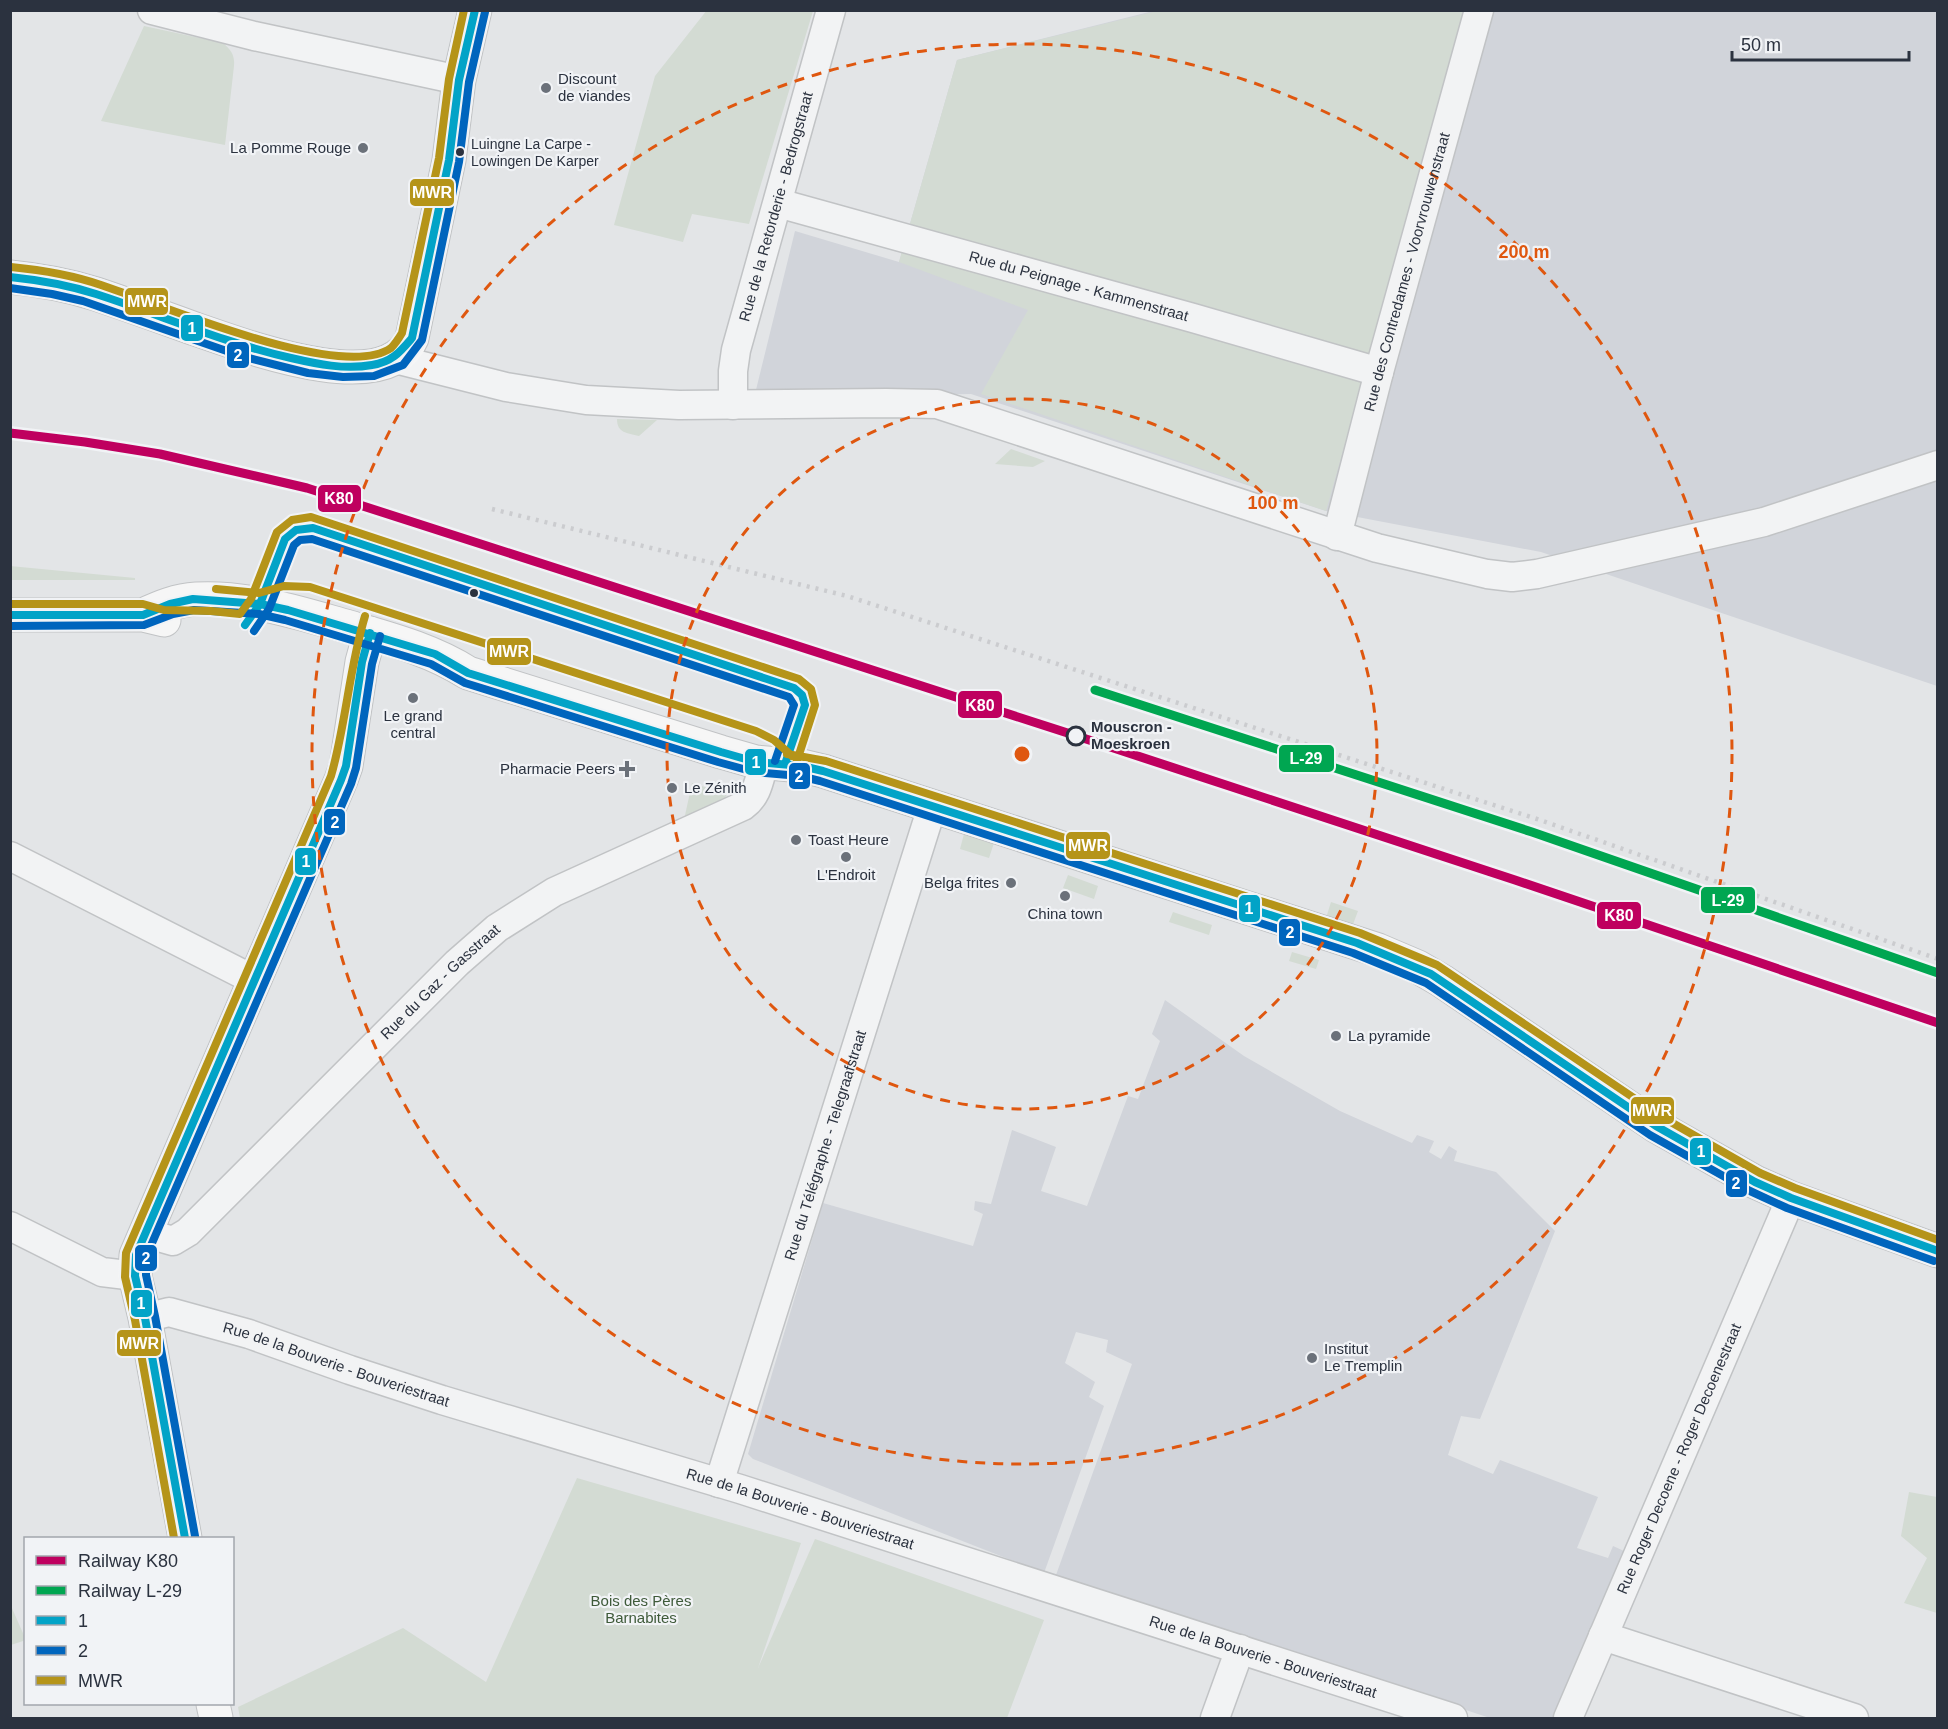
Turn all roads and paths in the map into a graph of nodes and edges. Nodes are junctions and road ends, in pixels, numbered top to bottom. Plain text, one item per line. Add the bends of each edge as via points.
1 (152, 10) edge
2 (475, 10) edge
3 (831, 10) edge
4 (1479, 10) edge
5 (459, 80) junction
6 (778, 203) junction
7 (10, 277) edge
8 (395, 358) junction
9 (1379, 372) junction
10 (733, 405) junction
11 (1938, 465) edge
12 (1337, 536) junction
13 (10, 615) edge
14 (367, 644) junction
15 (764, 763) junction
16 (932, 807) junction
17 (10, 856) edge
18 (256, 981) junction
19 (1791, 1198) junction
20 (10, 1226) edge
21 (145, 1233) junction
22 (1938, 1251) edge
23 (135, 1276) junction
24 (145, 1318) junction
25 (719, 1483) junction
26 (185, 1537) edge
27 (1603, 1636) junction
28 (1240, 1649) junction
29 (1215, 1719) edge
30 (1453, 1719) edge
31 (1568, 1719) edge
32 (1854, 1719) edge

1 - 5 street
2 - 5 main road
3 - 6 street, Rue de la Retorderie - Bedrogstraat
4 - 9 street, Rue des Contredames - Voorvrouwenstraat
5 - 8 main road via 449,160 412,338 409,347
6 - 9 street, Rue du Peignage - Kammenstraat
6 - 10 street, Rue de la Retorderie - Bedrogstraat via 734,361
7 - 8 main road via 68,286 241,345 306,362 362,366
8 - 10 street via 551,396 639,404
9 - 12 street, Rue des Contredames - Voorvrouwenstraat
10 - 12 street via 937,404
11 - 12 street via 1764,522 1512,577 1411,557
13 - 14 main road via 143,615 181,601 220,600 275,606
14 - 15 main road via 420,672 468,673
14 - 18 main road via 341,780
15 - 16 main road via 823,771
15 - 21 street, Rue du Gaz - Gasstraat via 756,792 743,806 554,892 497,928 457,963 188,1232 173,1241
16 - 19 main road via 1378,950 1418,967 1656,1126
16 - 25 street, Rue du Télégraphe - Telegraafstraat
17 - 18 street
18 - 21 main road
19 - 22 main road
19 - 27 street, Rue Roger Decoene - Roger Decoenestraat
20 - 23 street via 102,1272
21 - 23 main road via 136,1256
23 - 24 main road
24 - 25 street, Rue de la Bouverie - Bouveriestraat via 169,1312 249,1334 442,1400
24 - 26 main road
25 - 28 street, Rue de la Bouverie - Bouveriestraat
27 - 31 street, Rue Roger Decoene - Roger Decoenestraat
27 - 32 street
28 - 29 street
28 - 30 street, Rue de la Bouverie - Bouveriestraat

